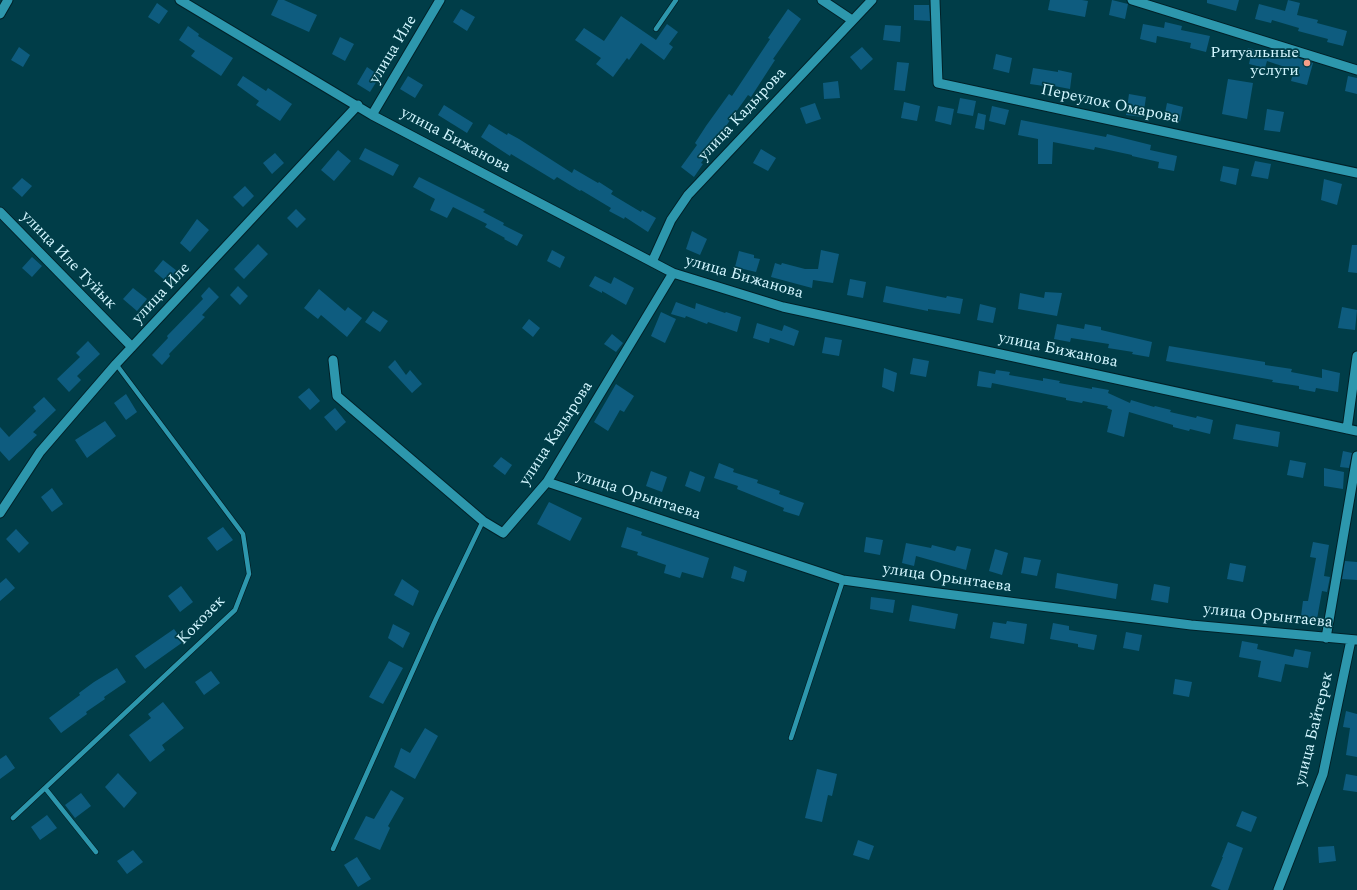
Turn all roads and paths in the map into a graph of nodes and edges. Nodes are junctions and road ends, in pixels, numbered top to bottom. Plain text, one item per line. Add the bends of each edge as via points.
1 (8, 0) edge
2 (180, 0) edge
3 (440, 0) edge
4 (676, 0) edge
5 (822, 0) edge
6 (872, 0) edge
7 (935, 0) edge
8 (1132, 0) edge
9 (0, 14) edge
10 (852, 20) junction
11 (656, 29) dead end
12 (1357, 70) edge
13 (358, 105) junction
14 (372, 114) junction
15 (1357, 173) edge
16 (0, 212) edge
17 (652, 262) junction
18 (673, 273) junction
19 (132, 347) junction
20 (1357, 356) edge
21 (333, 360) dead end
22 (116, 364) junction
23 (1347, 429) junction
24 (1357, 431) edge
25 (1357, 456) edge
26 (547, 482) junction
27 (0, 513) edge
28 (483, 522) junction
29 (843, 580) junction
30 (1326, 638) junction
31 (1354, 640) edge
32 (791, 738) dead end
33 (45, 788) junction
34 (13, 818) dead end
35 (333, 849) dead end
36 (96, 852) dead end
37 (1278, 890) edge

1 - 9 street
2 - 13 street, улица Бижанова
3 - 14 street, улица Иле
4 - 11 lane
5 - 10 street
6 - 10 street, улица Кадырова
7 - 15 street, Переулок Омарова via 938,84
8 - 12 street
10 - 17 street, улица Кадырова via 688,195 671,220
13 - 14 street, улица Бижанова
13 - 19 street, улица Иле
14 - 17 street, улица Бижанова
16 - 19 street, улица Иле Туйык
17 - 18 street, улица Бижанова
18 - 23 street, улица Бижанова via 783,307
18 - 26 street, улица Кадырова
19 - 22 street, улица Иле
20 - 23 street
21 - 28 street, улица Кадырова via 337,396
22 - 27 street, улица Иле via 40,452
22 - 33 lane, Кокозек via 243,534 249,574 235,610
23 - 24 street, улица Бижанова
25 - 30 street
26 - 28 street, улица Кадырова via 503,533
26 - 29 street, улица Орынтаева
28 - 35 lane via 436,618
29 - 30 street, улица Орынтаева via 1190,625
29 - 32 lane
30 - 31 street, улица Орынтаева
31 - 37 street, улица Байтерек via 1323,774
33 - 34 lane, Кокозек
33 - 36 lane

